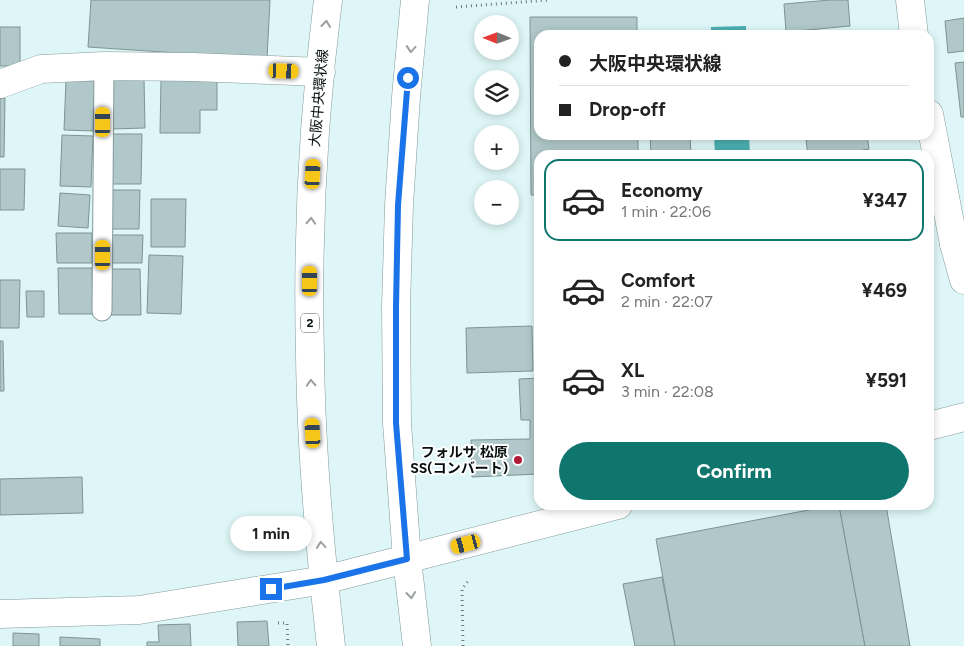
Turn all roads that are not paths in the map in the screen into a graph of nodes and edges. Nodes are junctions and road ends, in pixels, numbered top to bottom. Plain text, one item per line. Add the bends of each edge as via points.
1 (328, 0) edge
2 (415, 0) edge
3 (910, 0) edge
4 (913, 30) edge
5 (104, 66) junction
6 (321, 72) junction
7 (0, 84) edge
8 (934, 136) edge
9 (959, 244) edge
10 (964, 280) edge
11 (102, 311) dead end
12 (964, 417) edge
13 (934, 425) edge
14 (598, 510) edge
15 (407, 559) junction
16 (324, 580) junction
17 (0, 614) edge
18 (332, 646) edge
19 (417, 646) edge

6 -> 1 main road, 大阪中央環状線 / 2
2 -> 15 main road via 398,205 396,307 396,423
3 - 4 main road
5 - 6 main road
5 - 7 main road via 41,69
5 - 11 lane
16 -> 6 main road, 大阪中央環状線 / 2 via 310,356 310,244
8 - 9 main road
9 - 10 main road
12 - 13 main road
14 - 15 main road
15 - 16 main road
15 -> 19 main road
16 - 17 main road via 139,610
16 - 18 main road, 大阪中央環状線 / 2

